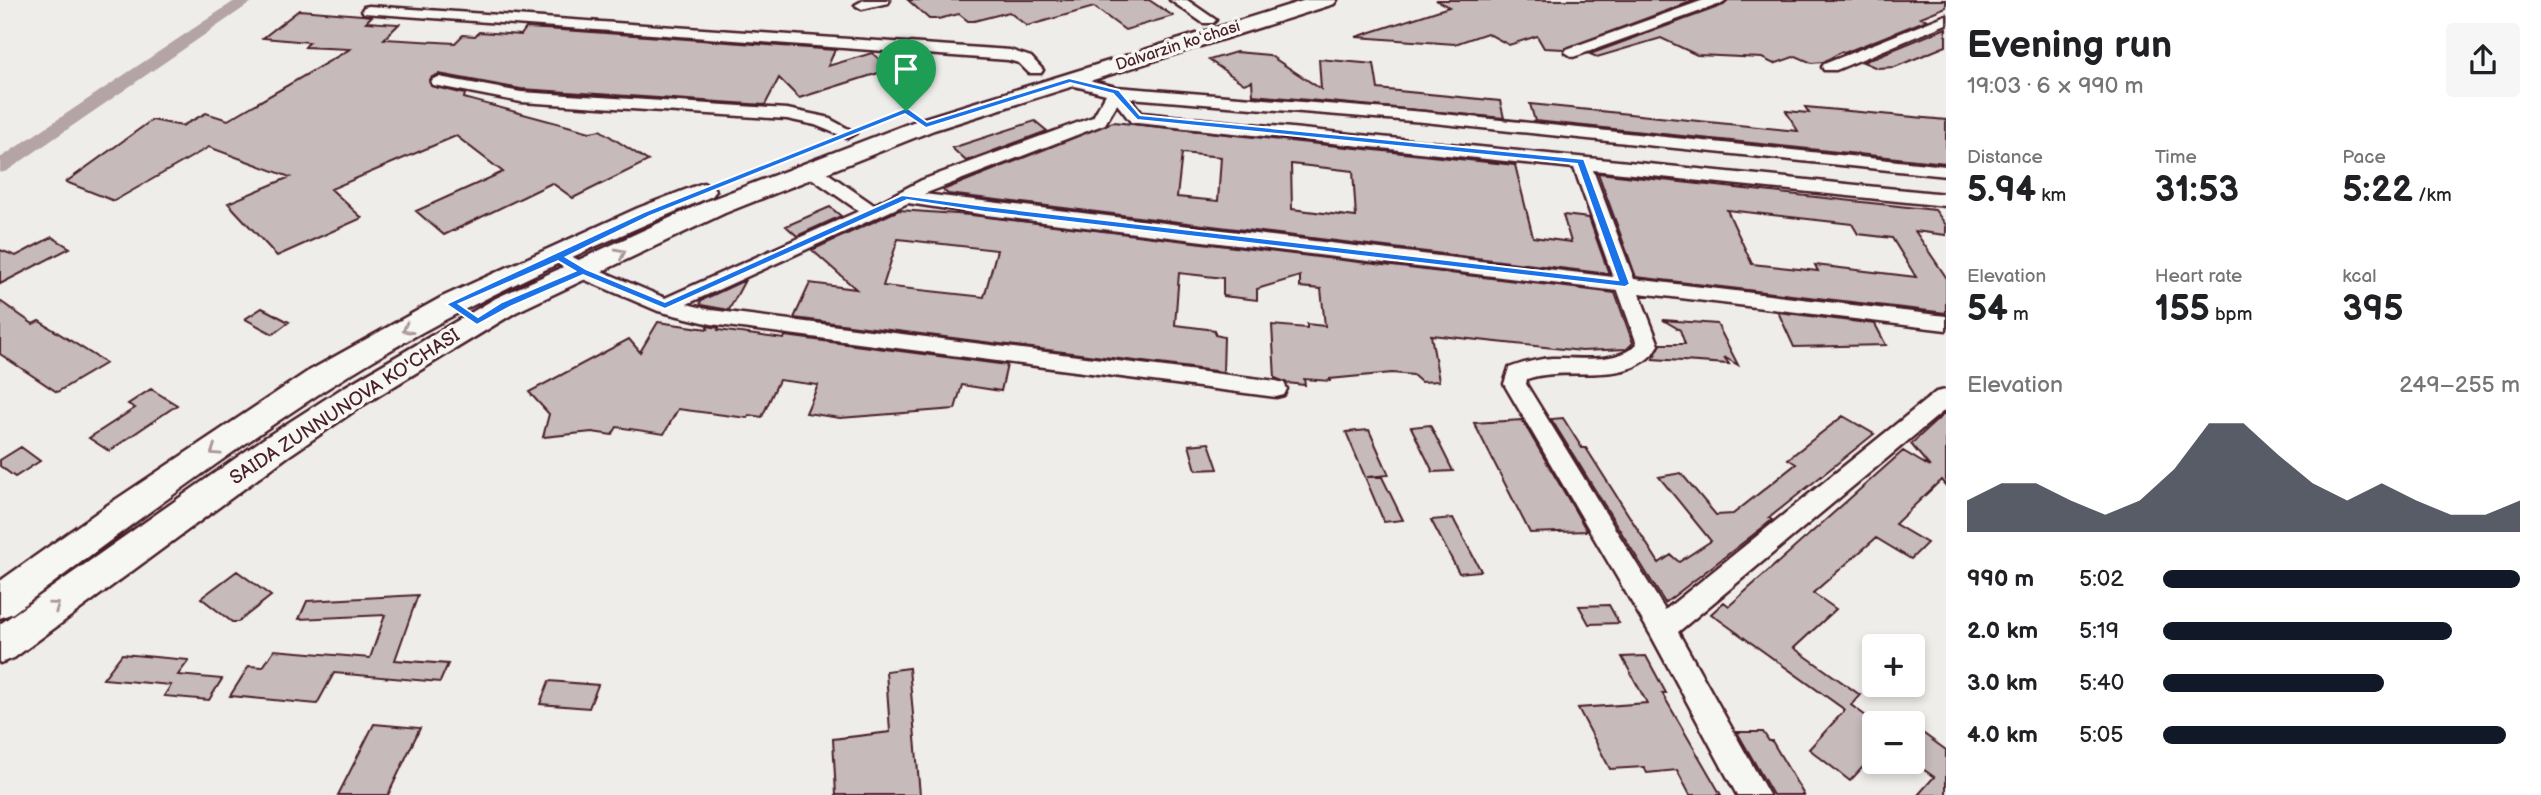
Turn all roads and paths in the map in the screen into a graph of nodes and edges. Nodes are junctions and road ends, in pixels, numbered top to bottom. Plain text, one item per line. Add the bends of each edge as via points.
1 (883, 0) edge
2 (1177, 0) edge
3 (1275, 0) edge
4 (1327, 0) edge
5 (1718, 0) edge
6 (862, 5) dead end
7 (369, 10) dead end
8 (1946, 19) edge
9 (1208, 20) junction
10 (1573, 52) dead end
11 (1830, 68) dead end
12 (1035, 70) junction
13 (1069, 80) junction
14 (439, 82) dead end
15 (1116, 92) junction
16 (916, 118) junction
17 (847, 133) junction
18 (1581, 161) junction
19 (810, 169) junction
20 (1946, 171) edge
21 (906, 197) junction
22 (1946, 200) edge
23 (872, 212) junction
24 (570, 264) junction
25 (1625, 284) junction
26 (452, 304) junction
27 (665, 306) junction
28 (477, 322) junction
29 (1946, 323) edge
30 (1276, 390) dead end
31 (1944, 398) dead end
32 (0, 602) edge
33 (1662, 629) junction
34 (0, 646) edge
35 (1754, 795) edge

1 - 6 street
2 - 9 street
3 - 9 main road, Dalvarzin koʻchasi
4 - 13 main road, Dalvarzin koʻchasi
5 - 10 street
7 - 12 street via 1010,55
8 - 11 street
9 - 12 main road, Dalvarzin koʻchasi
12 - 16 main road, SAIDA ZUNNUNOVA KO'CHASI
13 - 15 street
13 - 16 main road, SAIDA ZUNNUNOVA KO'CHASI
14 - 17 street via 521,97 787,114
15 - 18 street via 1137,118
15 - 20 street via 1423,117
15 - 21 street via 1099,120 928,184
16 - 17 main road, SAIDA ZUNNUNOVA KO'CHASI
16 - 19 main road, SAIDA ZUNNUNOVA KO'CHASI
17 - 24 main road, SAIDA ZUNNUNOVA KO'CHASI via 647,214
18 - 22 street
18 - 25 street
19 - 23 street
24 -> 19 main road, SAIDA ZUNNUNOVA KO'CHASI
21 - 23 street
21 - 25 street
23 - 27 street
24 - 26 main road, SAIDA ZUNNUNOVA KO'CHASI
24 - 27 street
24 - 28 main road, SAIDA ZUNNUNOVA KO'CHASI
25 - 29 street
25 - 33 street via 1648,345 1641,357 1624,363 1530,367 1517,374 1515,384
26 - 28 main road
26 -> 32 main road, SAIDA ZUNNUNOVA KO'CHASI via 318,380
27 - 30 street via 711,317
34 -> 28 main road, SAIDA ZUNNUNOVA KO'CHASI via 275,448
31 - 33 street
33 - 35 street

